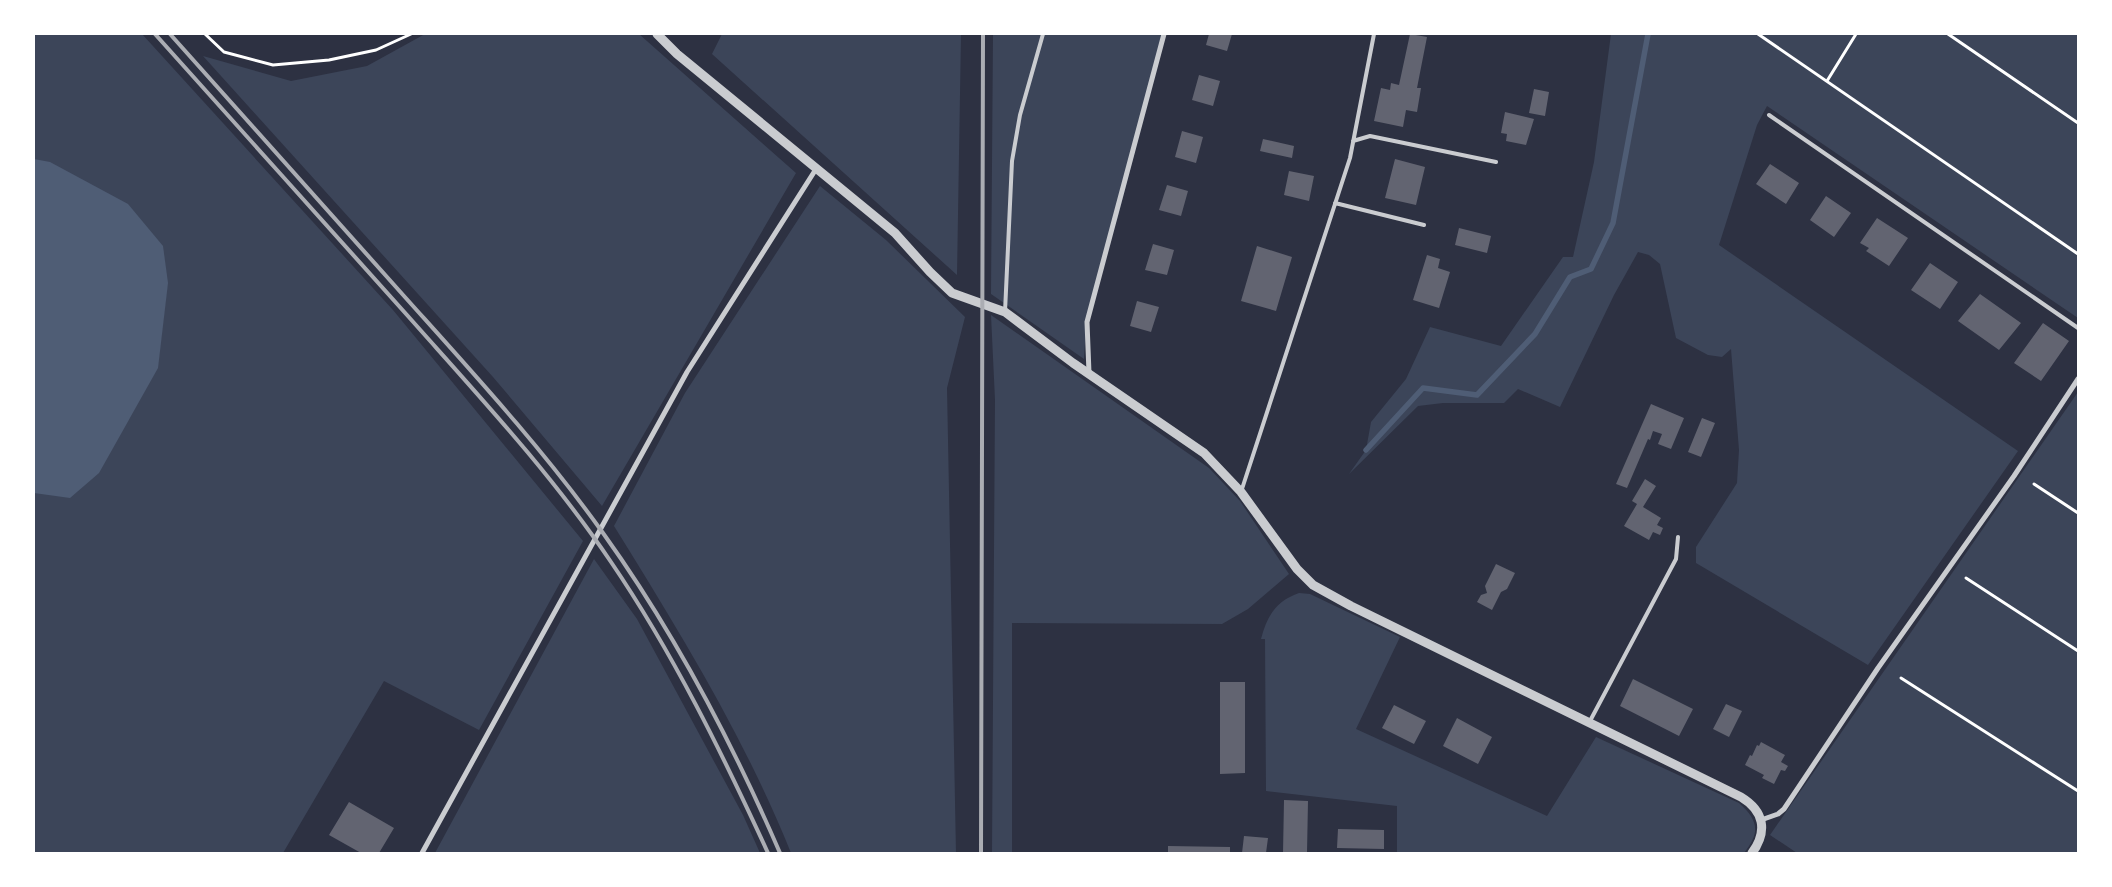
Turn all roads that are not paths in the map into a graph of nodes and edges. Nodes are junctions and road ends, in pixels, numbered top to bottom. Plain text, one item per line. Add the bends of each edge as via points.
1 (657, 34) edge
2 (1043, 34) edge
3 (1164, 34) edge
4 (1374, 34) edge
5 (1769, 115) dead end
6 (1353, 141) junction
7 (1496, 162) dead end
8 (816, 170) junction
9 (1335, 204) junction
10 (1424, 225) dead end
11 (1005, 312) junction
12 (2078, 328) edge
13 (1089, 374) junction
14 (2078, 379) edge
15 (1242, 492) junction
16 (1678, 537) dead end
17 (1589, 723) junction
18 (1762, 820) junction
19 (422, 853) edge
20 (1752, 853) edge

1 - 8 street
2 - 11 lane via 1014,146
3 - 13 street via 1087,322
4 - 6 lane
5 - 12 lane
6 - 7 lane via 1370,136
6 - 9 lane
8 - 11 street via 895,233 952,293
8 - 19 street via 688,372
9 - 10 lane
9 - 15 lane
11 - 13 street
13 - 15 street via 1197,448
14 - 18 street via 1784,809
15 - 17 street via 1287,558 1308,581 1325,593
16 - 17 lane via 1676,559
17 - 18 street via 1741,797 1755,807
18 - 20 street via 1761,838

